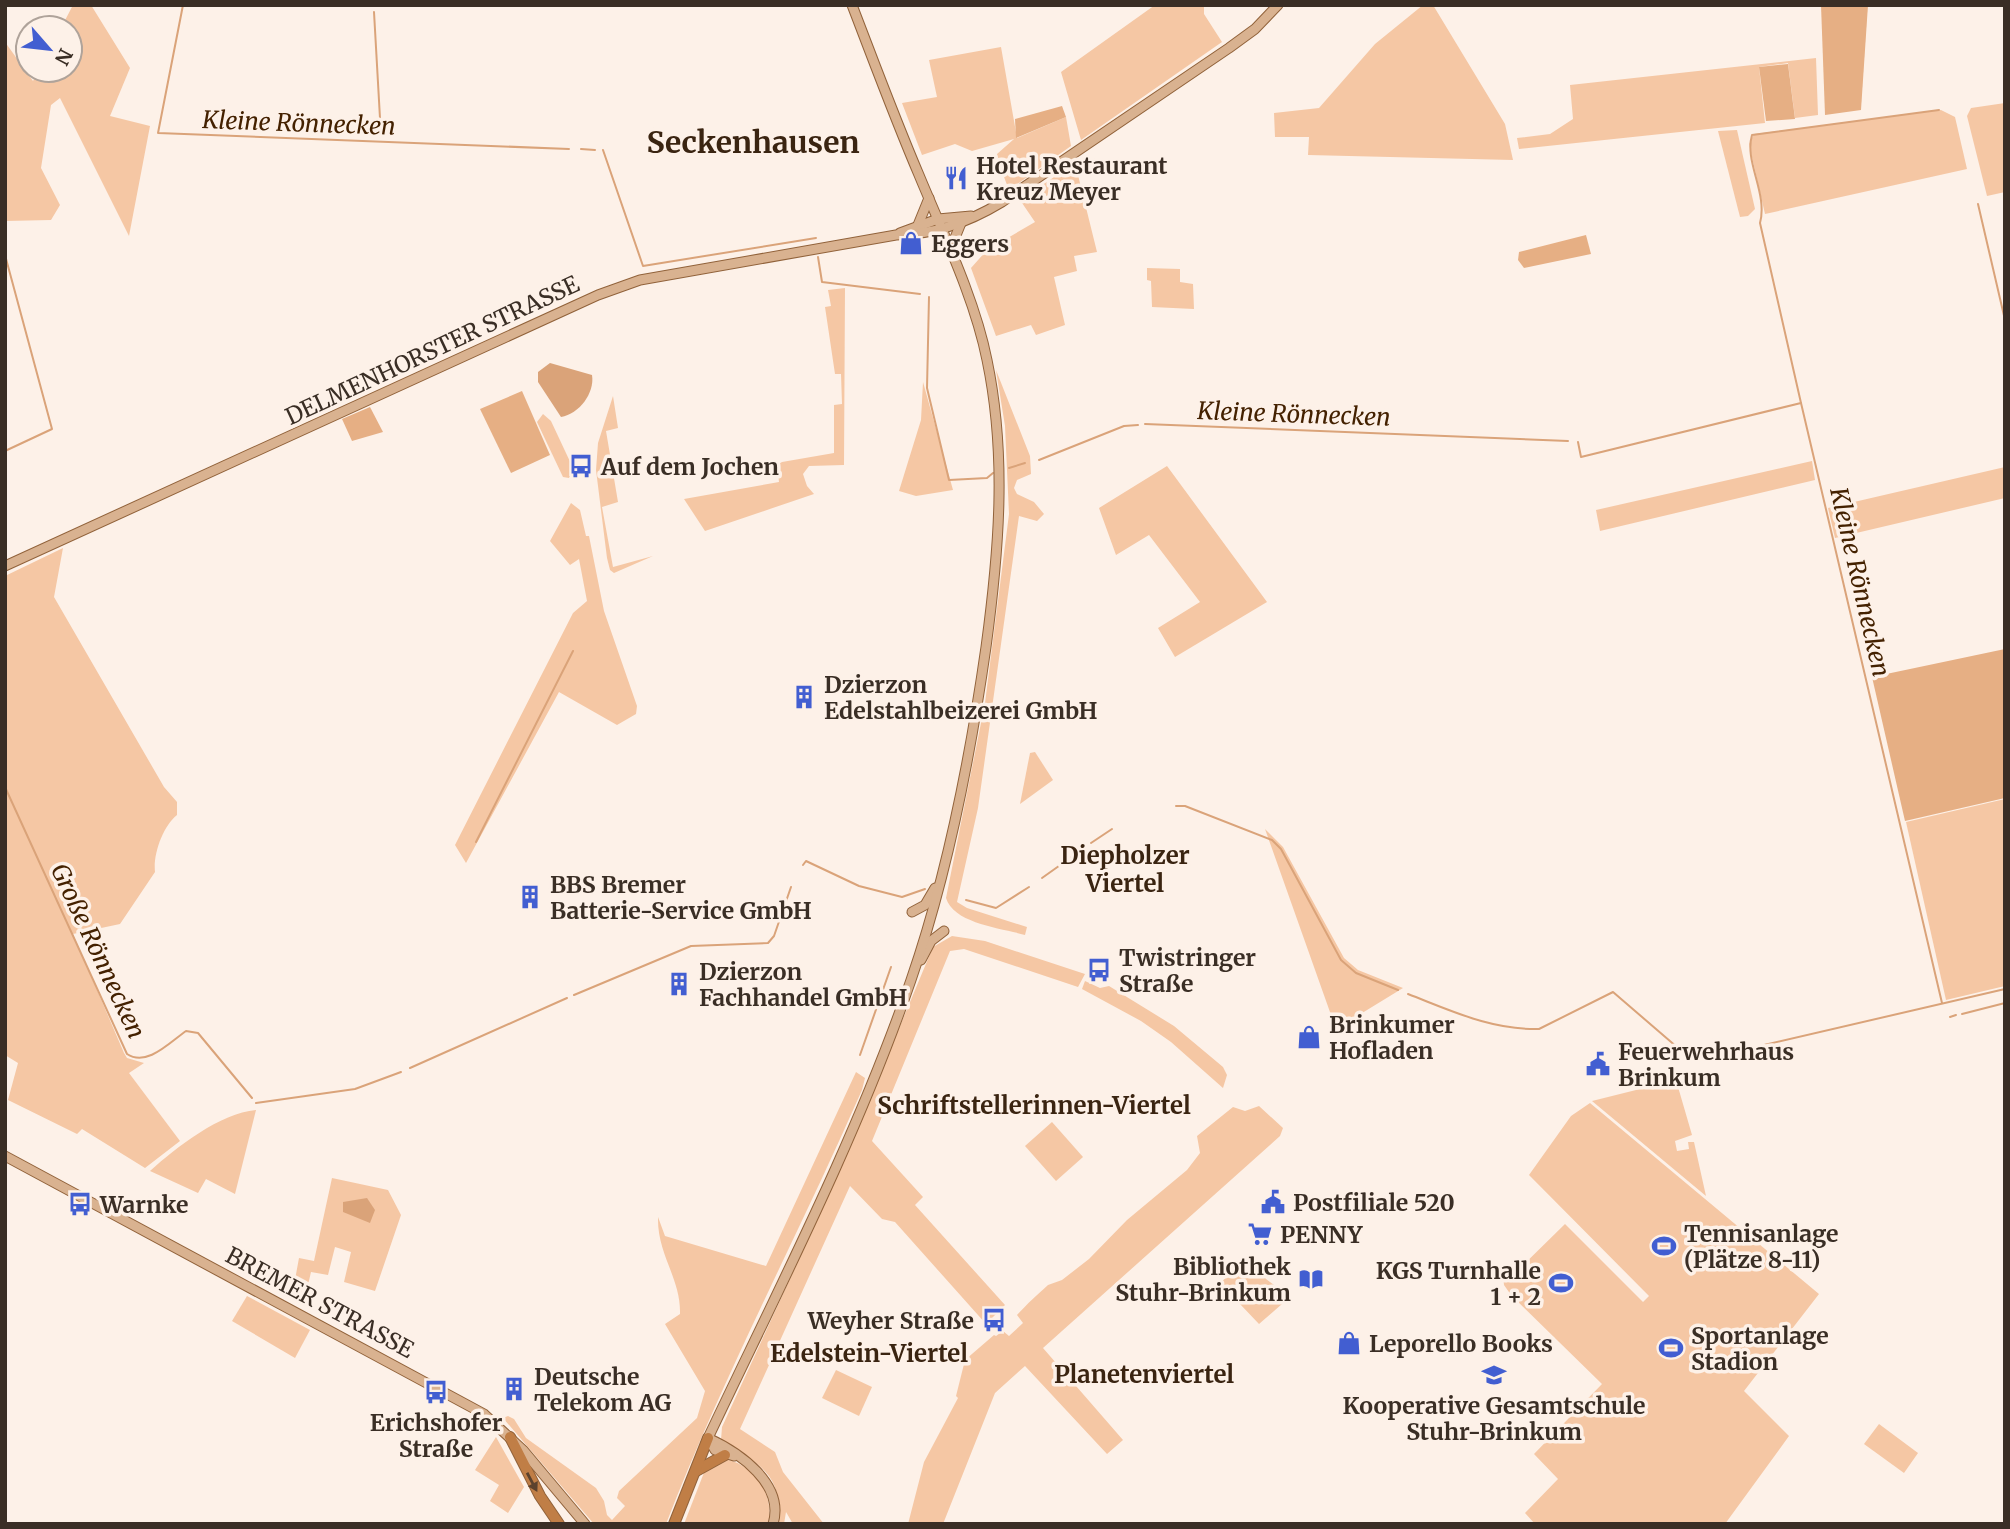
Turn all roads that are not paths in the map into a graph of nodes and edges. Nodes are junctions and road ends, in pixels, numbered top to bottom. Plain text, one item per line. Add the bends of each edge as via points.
1 (852, 5) edge
2 (1278, 5) edge
3 (929, 198) junction
4 (974, 216) junction
5 (937, 219) junction
6 (961, 223) junction
7 (917, 226) junction
8 (942, 230) junction
9 (895, 235) junction
10 (950, 251) junction
11 (5, 566) edge
12 (939, 886) junction
13 (912, 912) dead end
14 (944, 931) dead end
15 (912, 978) junction
16 (5, 1156) edge
17 (510, 1437) junction
18 (708, 1438) junction
19 (730, 1455) junction
20 (693, 1474) junction
21 (559, 1524) edge
22 (585, 1524) edge
23 (674, 1524) edge
24 (773, 1524) edge

1 - 3 main road
2 - 4 main road, DELMENHORSTER STRASSE via 1255,29 1217,56 1002,202
3 - 5 main road
3 - 7 main road
4 - 5 main road, DELMENHORSTER STRASSE
4 - 6 main road, DELMENHORSTER STRASSE
5 - 7 main road, DELMENHORSTER STRASSE
5 - 8 main road
6 - 8 main road, DELMENHORSTER STRASSE
6 - 10 main road
7 - 9 main road, DELMENHORSTER STRASSE
8 - 9 main road, DELMENHORSTER STRASSE
8 - 10 main road
9 - 11 main road, DELMENHORSTER STRASSE via 640,281 598,295
10 - 12 main road via 986,356 1001,485 984,664 955,827
12 - 13 main road via 925,905
12 - 15 main road
14 - 15 main road via 931,941
15 - 18 main road via 861,1107
16 - 17 main road, BREMER STRASSE via 445,1391 485,1414
17 -> 21 highway
17 - 22 main road, BREMER STRASSE
18 - 19 main road via 712,1447
18 - 20 highway
19 - 20 highway via 712,1460
19 - 24 main road via 758,1472 768,1485 774,1501
20 - 23 highway

